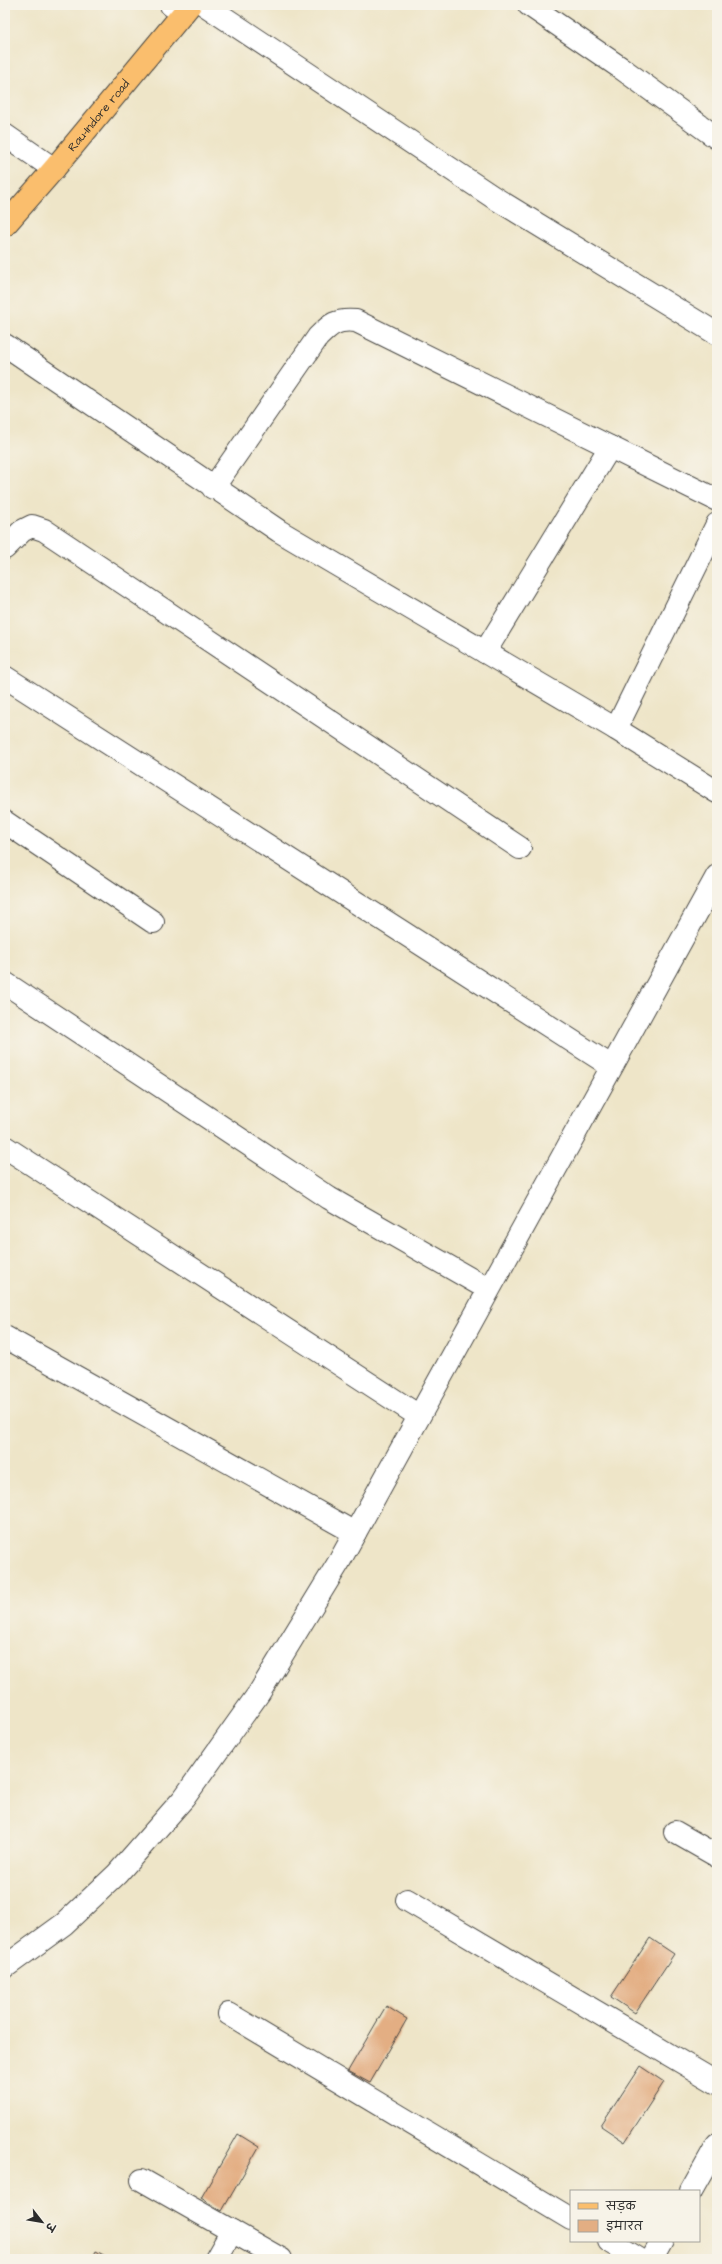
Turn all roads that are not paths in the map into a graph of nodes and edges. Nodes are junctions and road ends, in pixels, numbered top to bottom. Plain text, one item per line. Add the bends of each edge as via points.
1 (205, 5) edge
2 (528, 5) edge
3 (182, 8) edge
4 (5, 135) edge
5 (717, 138) edge
6 (54, 169) junction
7 (5, 225) edge
8 (717, 334) edge
9 (5, 345) edge
10 (610, 447) junction
11 (213, 488) junction
12 (717, 500) edge
13 (717, 524) edge
14 (5, 548) edge
15 (485, 652) junction
16 (5, 677) edge
17 (616, 729) junction
18 (717, 792) edge
19 (5, 822) edge
20 (520, 848) dead end
21 (717, 876) edge
22 (153, 922) dead end
23 (5, 983) edge
24 (611, 1066) junction
25 (5, 1146) edge
26 (488, 1289) junction
27 (5, 1337) edge
28 (419, 1416) junction
29 (354, 1533) junction
30 (675, 1832) dead end
31 (717, 1856) edge
32 (407, 1900) dead end
33 (5, 1967) edge
34 (229, 2014) dead end
35 (717, 2083) edge
36 (717, 2145) edge
37 (142, 2180) dead end
38 (692, 2190) edge
39 (570, 2217) edge
40 (232, 2231) junction
41 (611, 2242) edge
42 (661, 2242) edge
43 (216, 2259) edge
44 (281, 2259) edge
45 (639, 2259) edge
46 (652, 2259) edge

1 - 8 street via 493,197
2 - 5 street
3 - 6 main road, Rau-Indore road
4 - 6 street
6 - 7 main road, Rau-Indore road
9 - 11 street
10 - 11 street via 356,321 343,320 331,325 318,337
10 - 12 street
10 - 15 street
11 - 15 street via 279,531
13 - 17 street
14 - 20 street via 22,531 32,526 44,530
15 - 17 street
16 - 24 street
17 - 18 street
19 - 22 street
21 - 24 street
23 - 26 street via 323,1194
24 - 26 street
25 - 28 street
26 - 28 street
27 - 29 street
28 - 29 street
29 - 33 street via 321,1593 259,1693 184,1798 117,1874 64,1924
30 - 31 street
32 - 35 street
34 - 39 street
36 - 38 street
37 - 40 street
40 - 43 street
40 - 44 street
41 - 45 street
42 - 46 street

